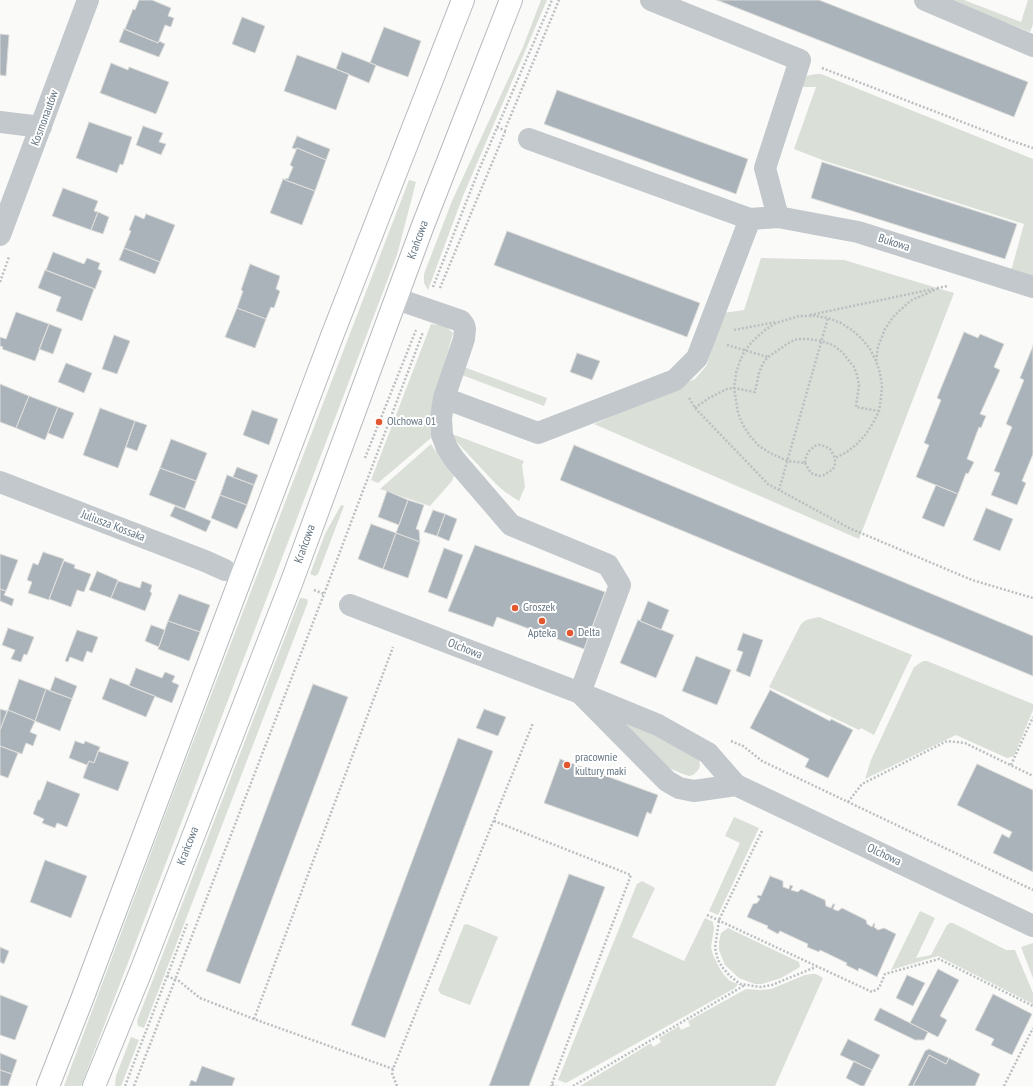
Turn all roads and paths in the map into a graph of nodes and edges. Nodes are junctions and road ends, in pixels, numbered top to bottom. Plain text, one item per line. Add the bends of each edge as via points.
1 (88, 0) edge
2 (463, 0) edge
3 (511, 0) edge
4 (552, 0) edge
5 (559, 0) edge
6 (651, 0) edge
7 (925, 0) edge
8 (1033, 46) edge
9 (800, 60) junction
10 (0, 122) edge
11 (42, 127) junction
12 (497, 127) junction
13 (505, 130) junction
14 (509, 132) dead end
15 (529, 139) dead end
16 (1033, 148) edge
17 (778, 217) junction
18 (750, 219) junction
19 (0, 236) edge
20 (952, 285) dead end
21 (1033, 287) edge
22 (939, 288) junction
23 (397, 299) junction
24 (428, 310) junction
25 (802, 316) junction
26 (828, 318) junction
27 (780, 321) junction
28 (729, 331) dead end
29 (821, 341) junction
30 (725, 344) dead end
31 (745, 350) junction
32 (768, 357) junction
33 (876, 361) junction
34 (734, 388) junction
35 (688, 396) dead end
36 (444, 398) junction
37 (695, 408) junction
38 (878, 411) junction
39 (835, 458) junction
40 (365, 459) dead end
41 (788, 461) junction
42 (805, 463) junction
43 (0, 482) edge
44 (779, 490) junction
45 (225, 570) dead end
46 (319, 584) dead end
47 (316, 591) dead end
48 (1033, 598) edge
49 (350, 605) dead end
50 (401, 624) junction
51 (580, 693) junction
52 (1033, 717) edge
53 (533, 723) dead end
54 (1011, 765) junction
55 (1033, 776) edge
56 (736, 784) junction
57 (494, 821) junction
58 (762, 831) dead end
59 (1033, 890) edge
60 (707, 915) dead end
61 (719, 920) junction
62 (188, 922) dead end
63 (1033, 926) edge
64 (818, 966) junction
65 (167, 976) junction
66 (175, 980) junction
67 (745, 985) junction
68 (1033, 1006) edge
69 (254, 1019) junction
70 (1033, 1028) edge
71 (393, 1069) junction
72 (551, 1085) edge
73 (48, 1086) edge
74 (94, 1086) edge
75 (125, 1086) edge
76 (134, 1086) edge
77 (397, 1086) edge
78 (556, 1086) edge
79 (573, 1086) edge
80 (1004, 1086) edge

1 - 11 street, Kosmonautów
2 - 73 main road via 327,350
3 - 23 main road, Krańcowa
4 - 12 path
5 - 13 path
6 - 9 street
7 - 8 street
9 - 16 path
9 - 17 street via 765,168
10 - 11 street
11 - 19 street, Kosmonautów
12 - 13 path
12 - 24 path
13 - 14 path
13 - 24 path
15 - 18 street
17 - 18 street, Bukowa
17 - 21 street, Bukowa via 858,232
18 - 36 street via 697,358 675,380 538,433
20 - 22 path
22 - 25 path
22 - 33 path via 910,301 893,317 880,338
23 - 24 street
23 - 74 main road, Krańcowa via 289,588
24 - 36 street via 461,321 465,329
24 - 40 path
24 - 66 path via 324,594
25 - 26 path
25 - 27 path
26 - 29 path
26 - 33 path via 852,330 870,349
27 - 28 path
27 - 31 path via 755,338
29 - 32 path via 796,339
29 - 38 path via 833,345 842,352 854,367 859,385 856,407
29 - 41 path
30 - 31 path
31 - 32 path
31 - 34 path via 736,373
32 - 34 path via 758,374 755,392
33 - 38 path via 882,386
34 - 37 path via 720,392
34 - 41 path via 738,413 750,436 759,446
35 - 37 path
36 - 51 street via 442,435 447,448 511,525 608,565 620,586
37 - 44 path via 768,484
38 - 39 path via 870,429 857,444
39 - 42 path via 830,449 819,445 811,448
39 - 42 path via 833,469 818,476 811,473
41 - 42 path
41 - 44 path
43 - 45 street, Juliusza Kossaka
44 - 48 path via 849,528 972,580
46 - 47 path
49 - 50 street, Olchowa
50 - 51 street, Olchowa
50 - 69 path
51 - 56 street, Olchowa via 658,725 708,753
51 - 56 street, Olchowa via 667,781 679,788 694,791
52 - 54 path
53 - 57 path
54 - 55 path
54 - 59 path via 965,743 947,741 862,784 848,802
56 - 63 street, Olchowa
57 - 71 path
57 - 72 path via 631,874
58 - 61 path
60 - 61 path
61 - 64 path
61 - 67 path via 715,948 718,960 730,976
62 - 65 path
64 - 67 path via 772,985
64 - 68 path via 872,992 879,988 885,974 939,959
65 - 66 path
65 - 75 path
66 - 69 path via 180,981 200,998
66 - 76 path
67 - 79 path
69 - 71 path
70 - 80 path
71 - 77 path
72 - 78 path

